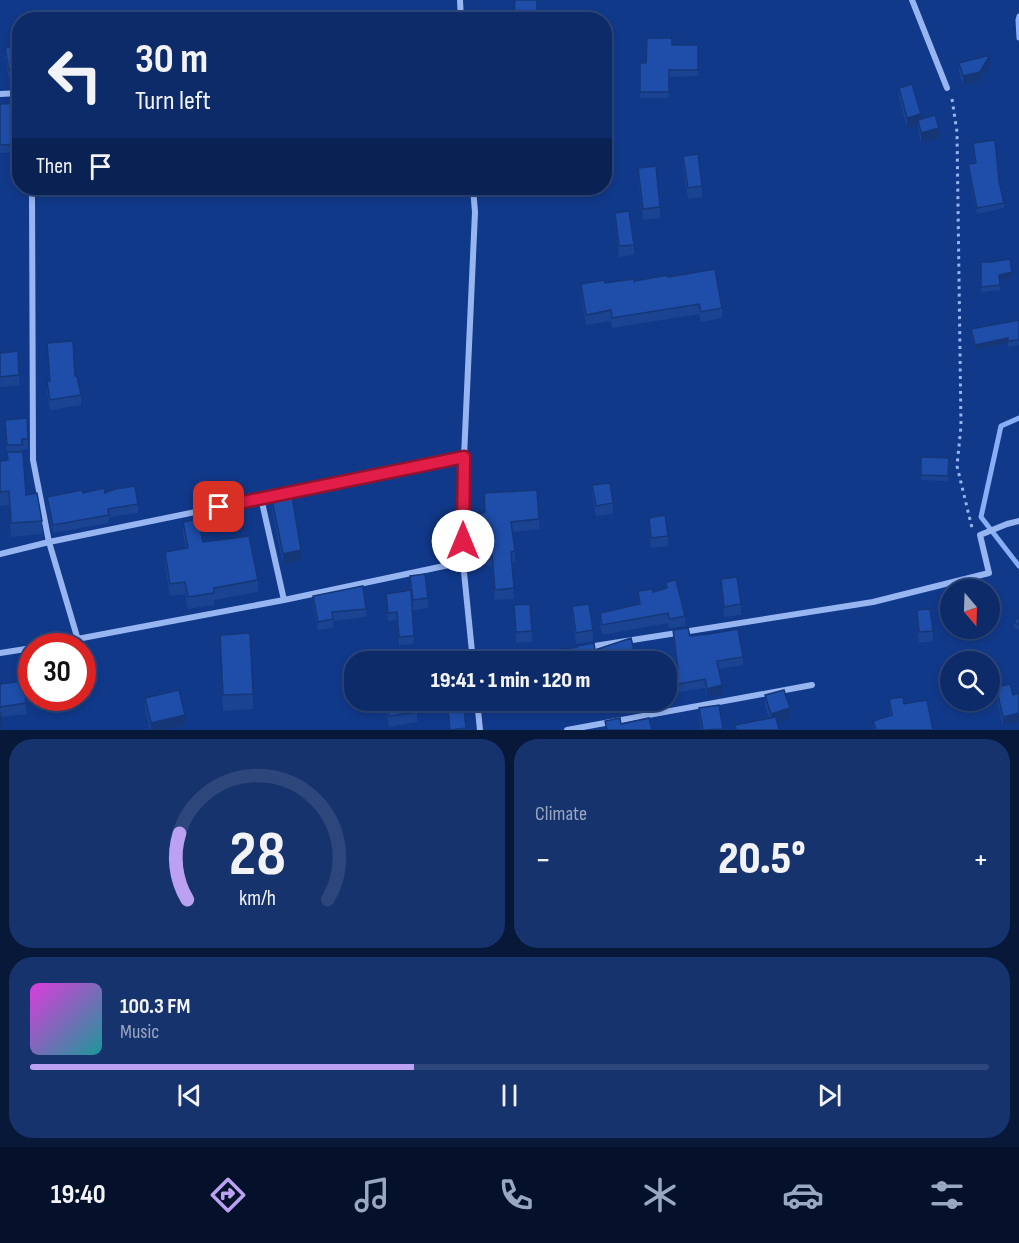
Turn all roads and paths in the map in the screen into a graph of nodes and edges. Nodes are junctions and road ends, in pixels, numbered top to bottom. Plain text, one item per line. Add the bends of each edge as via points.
1 (912, 0) edge
2 (947, 88) joint
3 (32, 195) edge
4 (474, 195) edge
5 (464, 457) junction
6 (33, 460) junction
7 (22, 461) edge
8 (261, 498) junction
9 (1019, 521) edge
10 (983, 533) junction
11 (49, 542) junction
12 (0, 554) edge
13 (463, 562) junction
14 (284, 600) junction
15 (76, 633) edge
16 (96, 637) edge
17 (584, 647) edge
18 (18, 650) edge
19 (472, 651) edge
20 (0, 653) edge
21 (812, 686) dead end
22 (478, 711) edge
23 (480, 730) edge
24 (567, 730) edge

1 - 2 street
2 - 10 path via 957,132 961,426 957,466 972,528
3 - 6 street
4 - 5 street
5 - 8 street
5 - 13 street
6 - 7 street
6 - 11 street
8 - 11 street
8 - 14 street
9 - 10 street
10 - 17 street via 989,573 873,602
11 - 12 street
11 - 15 street
13 - 14 street
13 - 19 street
14 - 16 street
18 - 20 street
21 - 24 street
22 - 23 street

